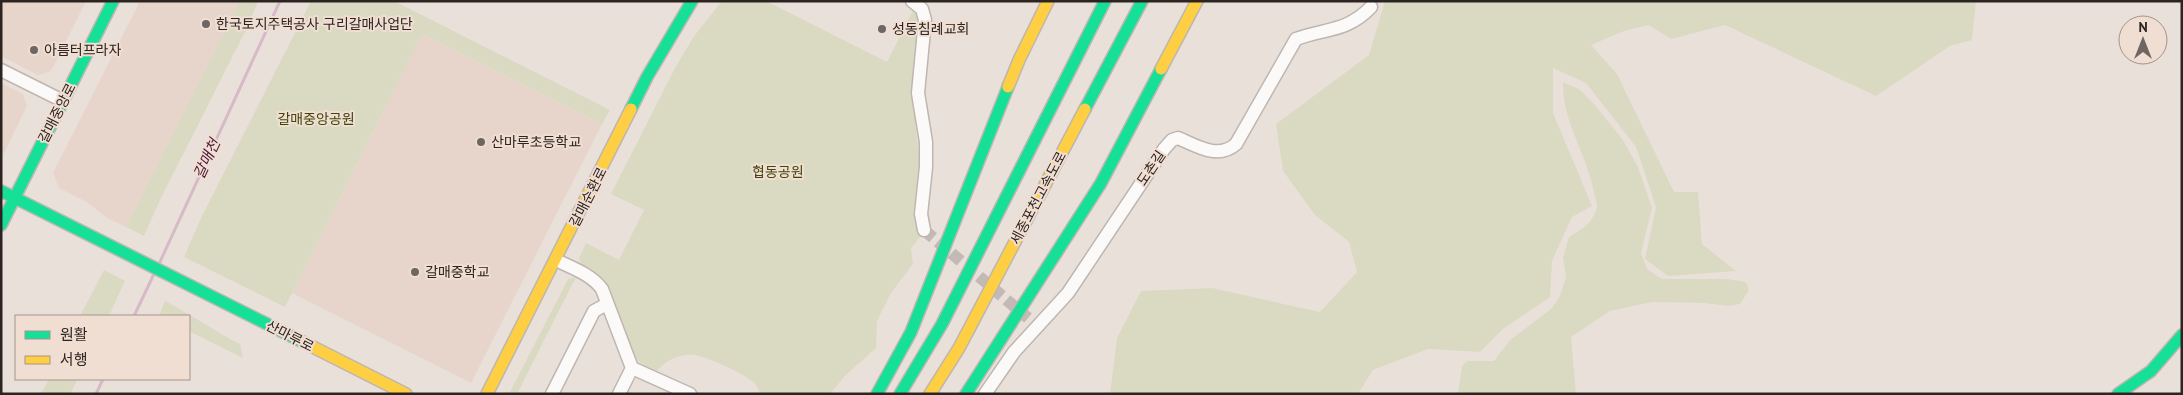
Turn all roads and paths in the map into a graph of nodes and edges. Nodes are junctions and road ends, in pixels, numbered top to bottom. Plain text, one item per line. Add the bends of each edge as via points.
1 (114, 1) edge
2 (692, 1) edge
3 (912, 1) edge
4 (1048, 1) edge
5 (1105, 1) edge
6 (1142, 1) edge
7 (1197, 1) edge
8 (1371, 7) dead end
9 (1, 70) edge
10 (64, 101) junction
11 (1, 191) edge
12 (15, 198) junction
13 (1, 225) edge
14 (924, 230) tunnel mouth
15 (556, 260) junction
16 (607, 304) junction
17 (2182, 335) edge
18 (632, 368) junction
19 (406, 394) edge
20 (487, 394) edge
21 (552, 394) edge
22 (619, 394) edge
23 (690, 394) edge
24 (876, 394) edge
25 (900, 394) edge
26 (930, 394) edge
27 (966, 394) edge
28 (985, 394) edge
29 (2118, 394) edge

1 - 10 main road, 갈매중앙로
2 - 15 main road, 갈매순환로 via 647,77
3 - 14 street via 922,9 925,20 918,93 926,142 921,214
4 - 24 main road via 1018,60 911,332
5 - 25 main road, 세종포천고속도로 via 942,324
6 - 26 main road, 세종포천고속도로 via 959,348
7 - 27 main road via 1100,183
8 - 28 street, 도촌길 via 1359,19 1342,27 1296,39 1236,144 1229,150 1217,153 1178,138 1172,140 1068,293 1033,322
9 - 10 street
10 - 12 main road, 갈매중앙로
11 - 12 main road
12 - 13 main road, 갈매중앙로
12 - 19 main road, 산마루로
15 - 16 street via 597,282
15 - 20 main road, 갈매순환로
16 - 18 street
16 - 21 street via 594,311
17 - 29 main road via 2151,370
18 - 22 street
18 - 23 street

